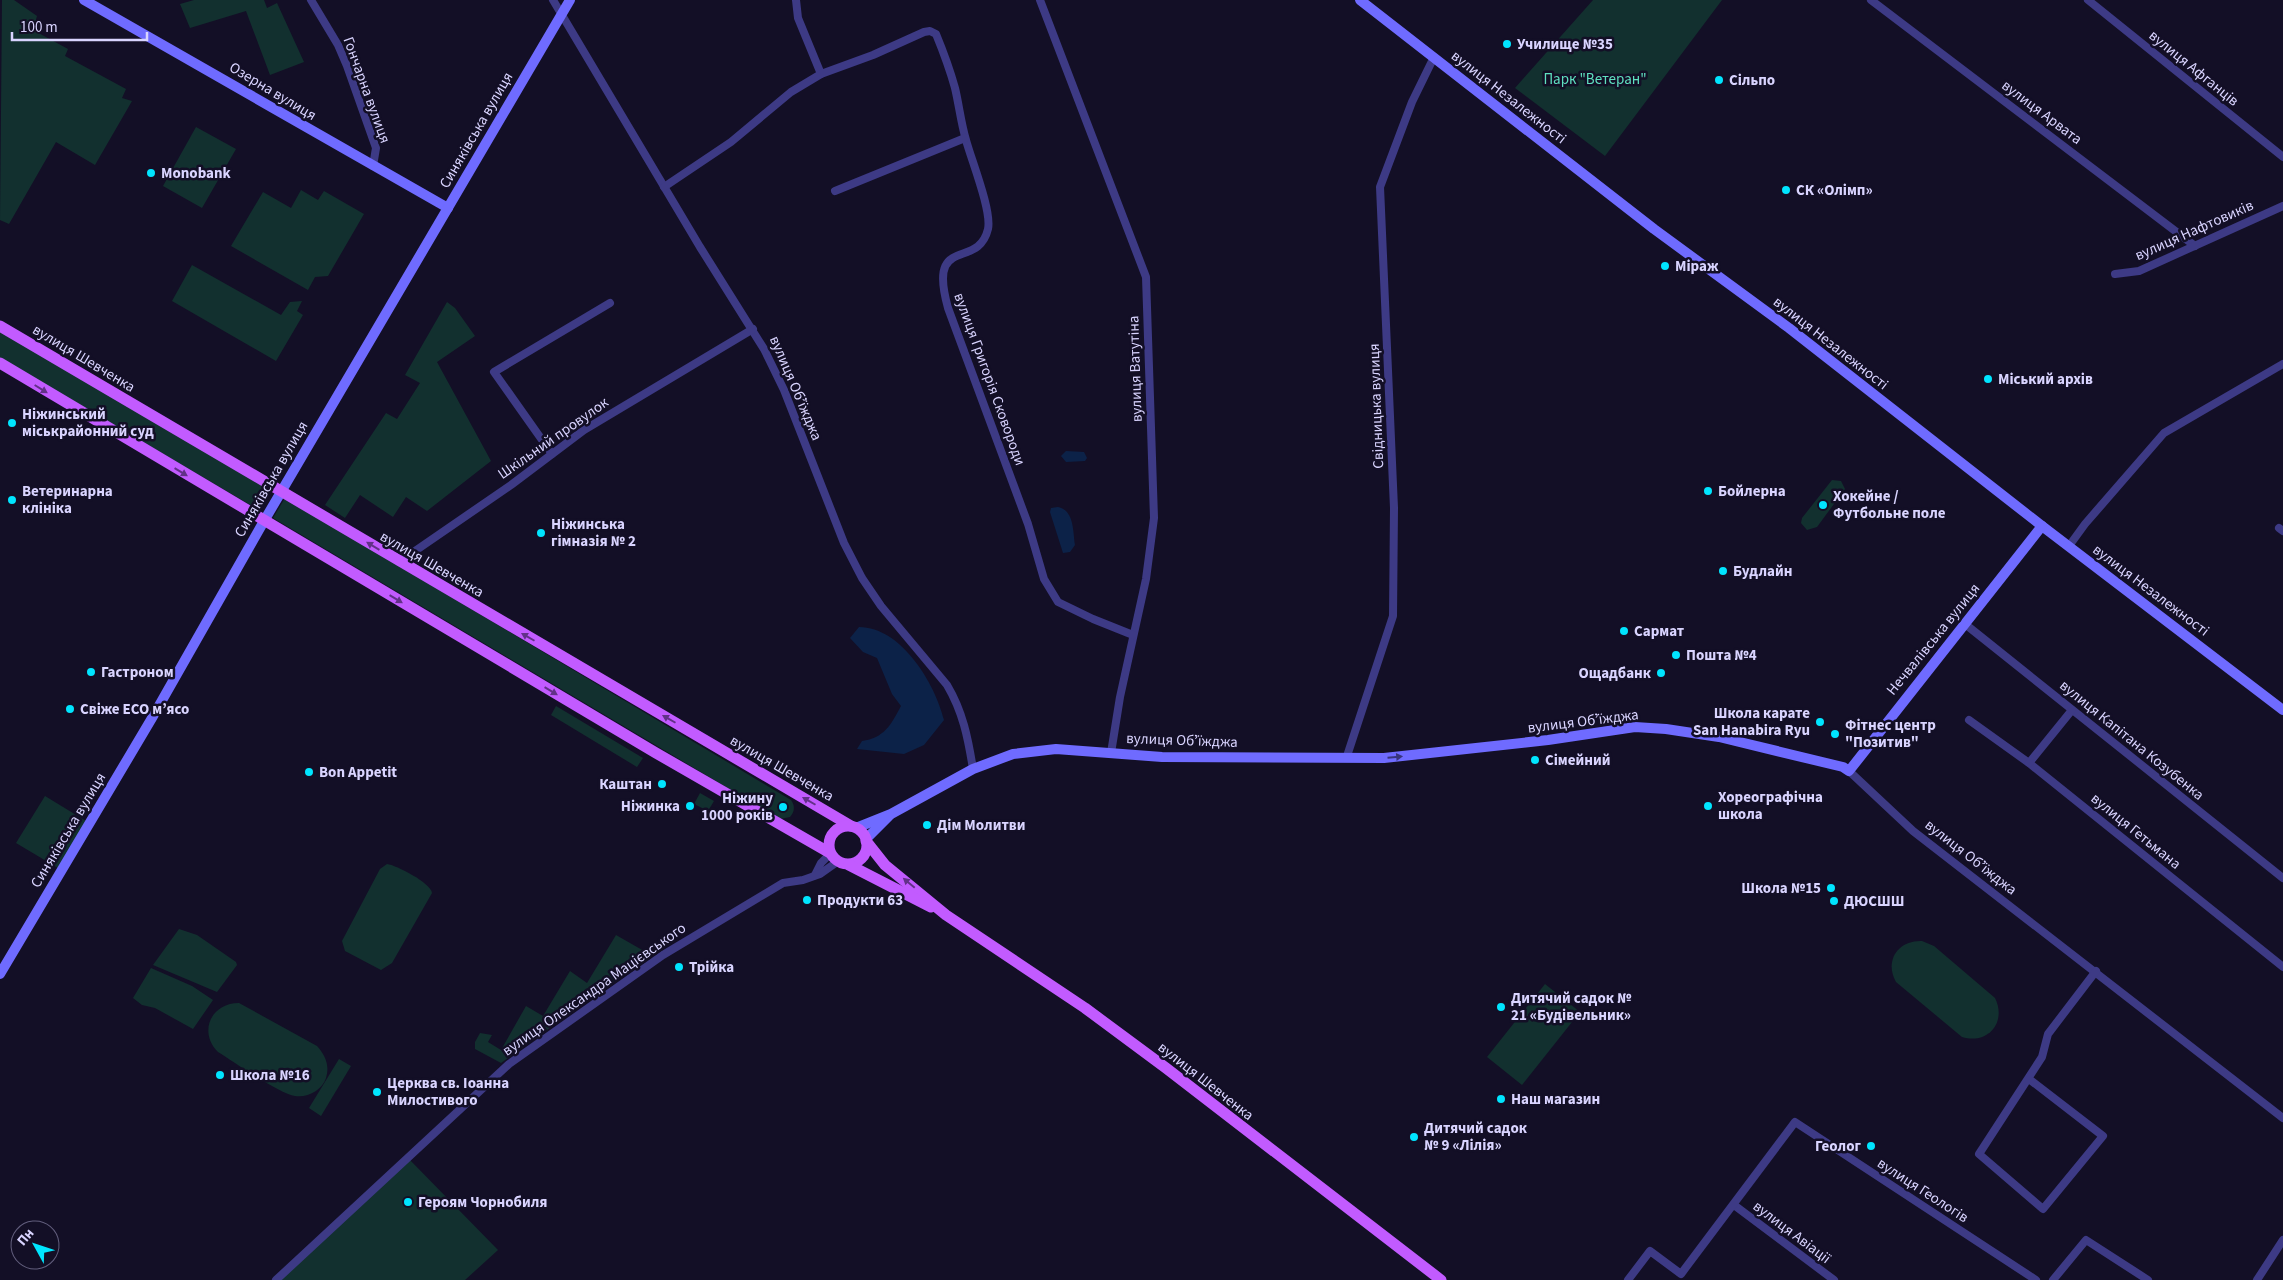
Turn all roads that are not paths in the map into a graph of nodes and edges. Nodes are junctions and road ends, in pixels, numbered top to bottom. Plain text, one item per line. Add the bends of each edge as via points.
1 (84, 0) edge
2 (311, 0) edge
3 (552, 0) edge
4 (570, 0) edge
5 (796, 0) edge
6 (1040, 0) edge
7 (1360, 0) edge
8 (1872, 0) edge
9 (2088, 0) edge
10 (561, 14) junction
11 (1434, 57) junction
12 (821, 74) junction
13 (965, 138) junction
14 (2283, 157) edge
15 (373, 166) junction
16 (664, 187) junction
17 (835, 191) dead end
18 (2283, 206) edge
19 (448, 208) junction
20 (2195, 246) junction
21 (2115, 274) dead end
22 (610, 302) dead end
23 (0, 326) edge
24 (754, 330) junction
25 (0, 363) edge
26 (2283, 364) edge
27 (552, 454) junction
28 (281, 492) junction
29 (264, 521) junction
30 (2042, 526) junction
31 (2069, 546) junction
32 (399, 562) junction
33 (1965, 624) junction
34 (1133, 635) junction
35 (2072, 710) junction
36 (2283, 710) edge
37 (1969, 720) dead end
38 (1110, 753) junction
39 (1347, 756) junction
40 (2029, 764) junction
41 (973, 769) junction
42 (1849, 771) junction
43 (891, 814) junction
44 (853, 827) junction
45 (866, 840) junction
46 (833, 856) junction
47 (850, 864) junction
48 (2283, 878) edge
49 (946, 915) junction
50 (2283, 967) edge
51 (2096, 971) junction
52 (0, 974) edge
53 (2029, 1079) junction
54 (2283, 1118) edge
55 (1734, 1205) junction
56 (2283, 1240) edge
57 (276, 1280) edge
58 (1441, 1280) edge
59 (1628, 1280) edge
60 (1834, 1280) edge
61 (2036, 1280) edge
62 (2054, 1280) edge
63 (2148, 1280) edge
64 (2257, 1280) edge

1 - 15 street, Озерна вулиця
2 - 15 street, Гончарна вулиця via 347,66 376,148
3 - 10 street, вулиця Обʼїжджа
4 - 10 street, Синяківська вулиця
5 - 12 street via 798,18
6 - 34 street, вулиця Ватутіна via 1146,277 1154,518 1146,579
7 - 11 street, вулиця Незалежності
8 - 20 street, вулиця Арвата
9 - 14 street, вулиця Афганців
10 - 16 street, вулиця Обʼїжджа
10 - 19 street, Синяківська вулиця
11 - 30 street, вулиця Незалежності
11 - 39 street, Свідницька вулиця via 1412,102 1380,187 1394,508 1394,616
12 - 13 street, вулиця Григорія Сковороди via 930,31 936,34 951,78
12 - 16 street, вулиця Григорія Сковороди via 790,92 731,142
13 - 17 street
13 - 34 street, вулиця Григорія Сковороди via 988,227 976,247 953,258 943,268 942,286 958,336 1025,516 1044,579 1058,602
15 - 19 street, Озерна вулиця
16 - 24 street, вулиця Обʼїжджа
18 - 20 street, вулиця Нафтовиків
19 - 28 street, Синяківська вулиця
20 - 21 street, вулиця Нафтовиків via 2139,271
22 - 27 street via 494,372
23 - 28 main road, вулиця Шевченка
24 - 27 street, Шкільний провулок via 584,430
24 - 41 street, вулиця Обʼїжджа via 784,390 854,564 881,606 942,678 954,697 966,727
25 -> 29 main road
26 - 31 street via 2164,433
27 - 32 street, Шкільний провулок
28 - 29 street, Синяківська вулиця
32 -> 28 main road, вулиця Шевченка
29 -> 46 main road
29 - 52 street, Синяківська вулиця
30 - 31 street, вулиця Незалежності
30 - 33 street, Нечвалівська вулиця
31 - 36 street, вулиця Незалежності
44 -> 32 main road, вулиця Шевченка
33 - 35 street, вулиця Капітана Козубенка
33 - 42 street, Нечвалівська вулиця
34 - 38 street, вулиця Ватутіна
35 - 40 street
35 - 48 street, вулиця Капітана Козубенка
37 - 40 street, вулиця Гетьмана
38 - 39 street, вулиця Обʼїжджа via 1162,757
38 - 41 street, вулиця Обʼїжджа via 1038,750 1013,754
39 -> 42 street, вулиця Обʼїжджа via 1384,758 1440,753 1635,727 1747,743
40 - 50 street, вулиця Гетьмана
41 - 43 street, вулиця Обʼїжджа
42 - 51 street, вулиця Обʼїжджа via 1913,832
43 - 44 street, вулиця Обʼїжджа
43 - 45 street, вулиця Обʼїжджа
44 - 45 main road
44 - 46 main road via 840,828 832,834 828,843
45 - 47 main road via 863,856
49 -> 45 main road, вулиця Шевченка via 885,865
46 - 47 main road
46 - 57 street, вулиця Олександра Мацієвського via 821,863 815,875 783,883 662,955 509,1064
47 - 49 main road, вулиця Шевченка
49 - 58 main road, вулиця Шевченка via 1085,1008
51 - 53 street via 2048,1034 2042,1057
51 - 54 street, вулиця Обʼїжджа
53 - 53 street via 2103,1136 2043,1208 1979,1154
55 - 59 street via 1681,1274 1650,1251
55 - 60 street, вулиця Авіації
55 - 61 street, вулиця Геологів via 1795,1122
56 - 64 street
62 - 63 street via 2086,1240

